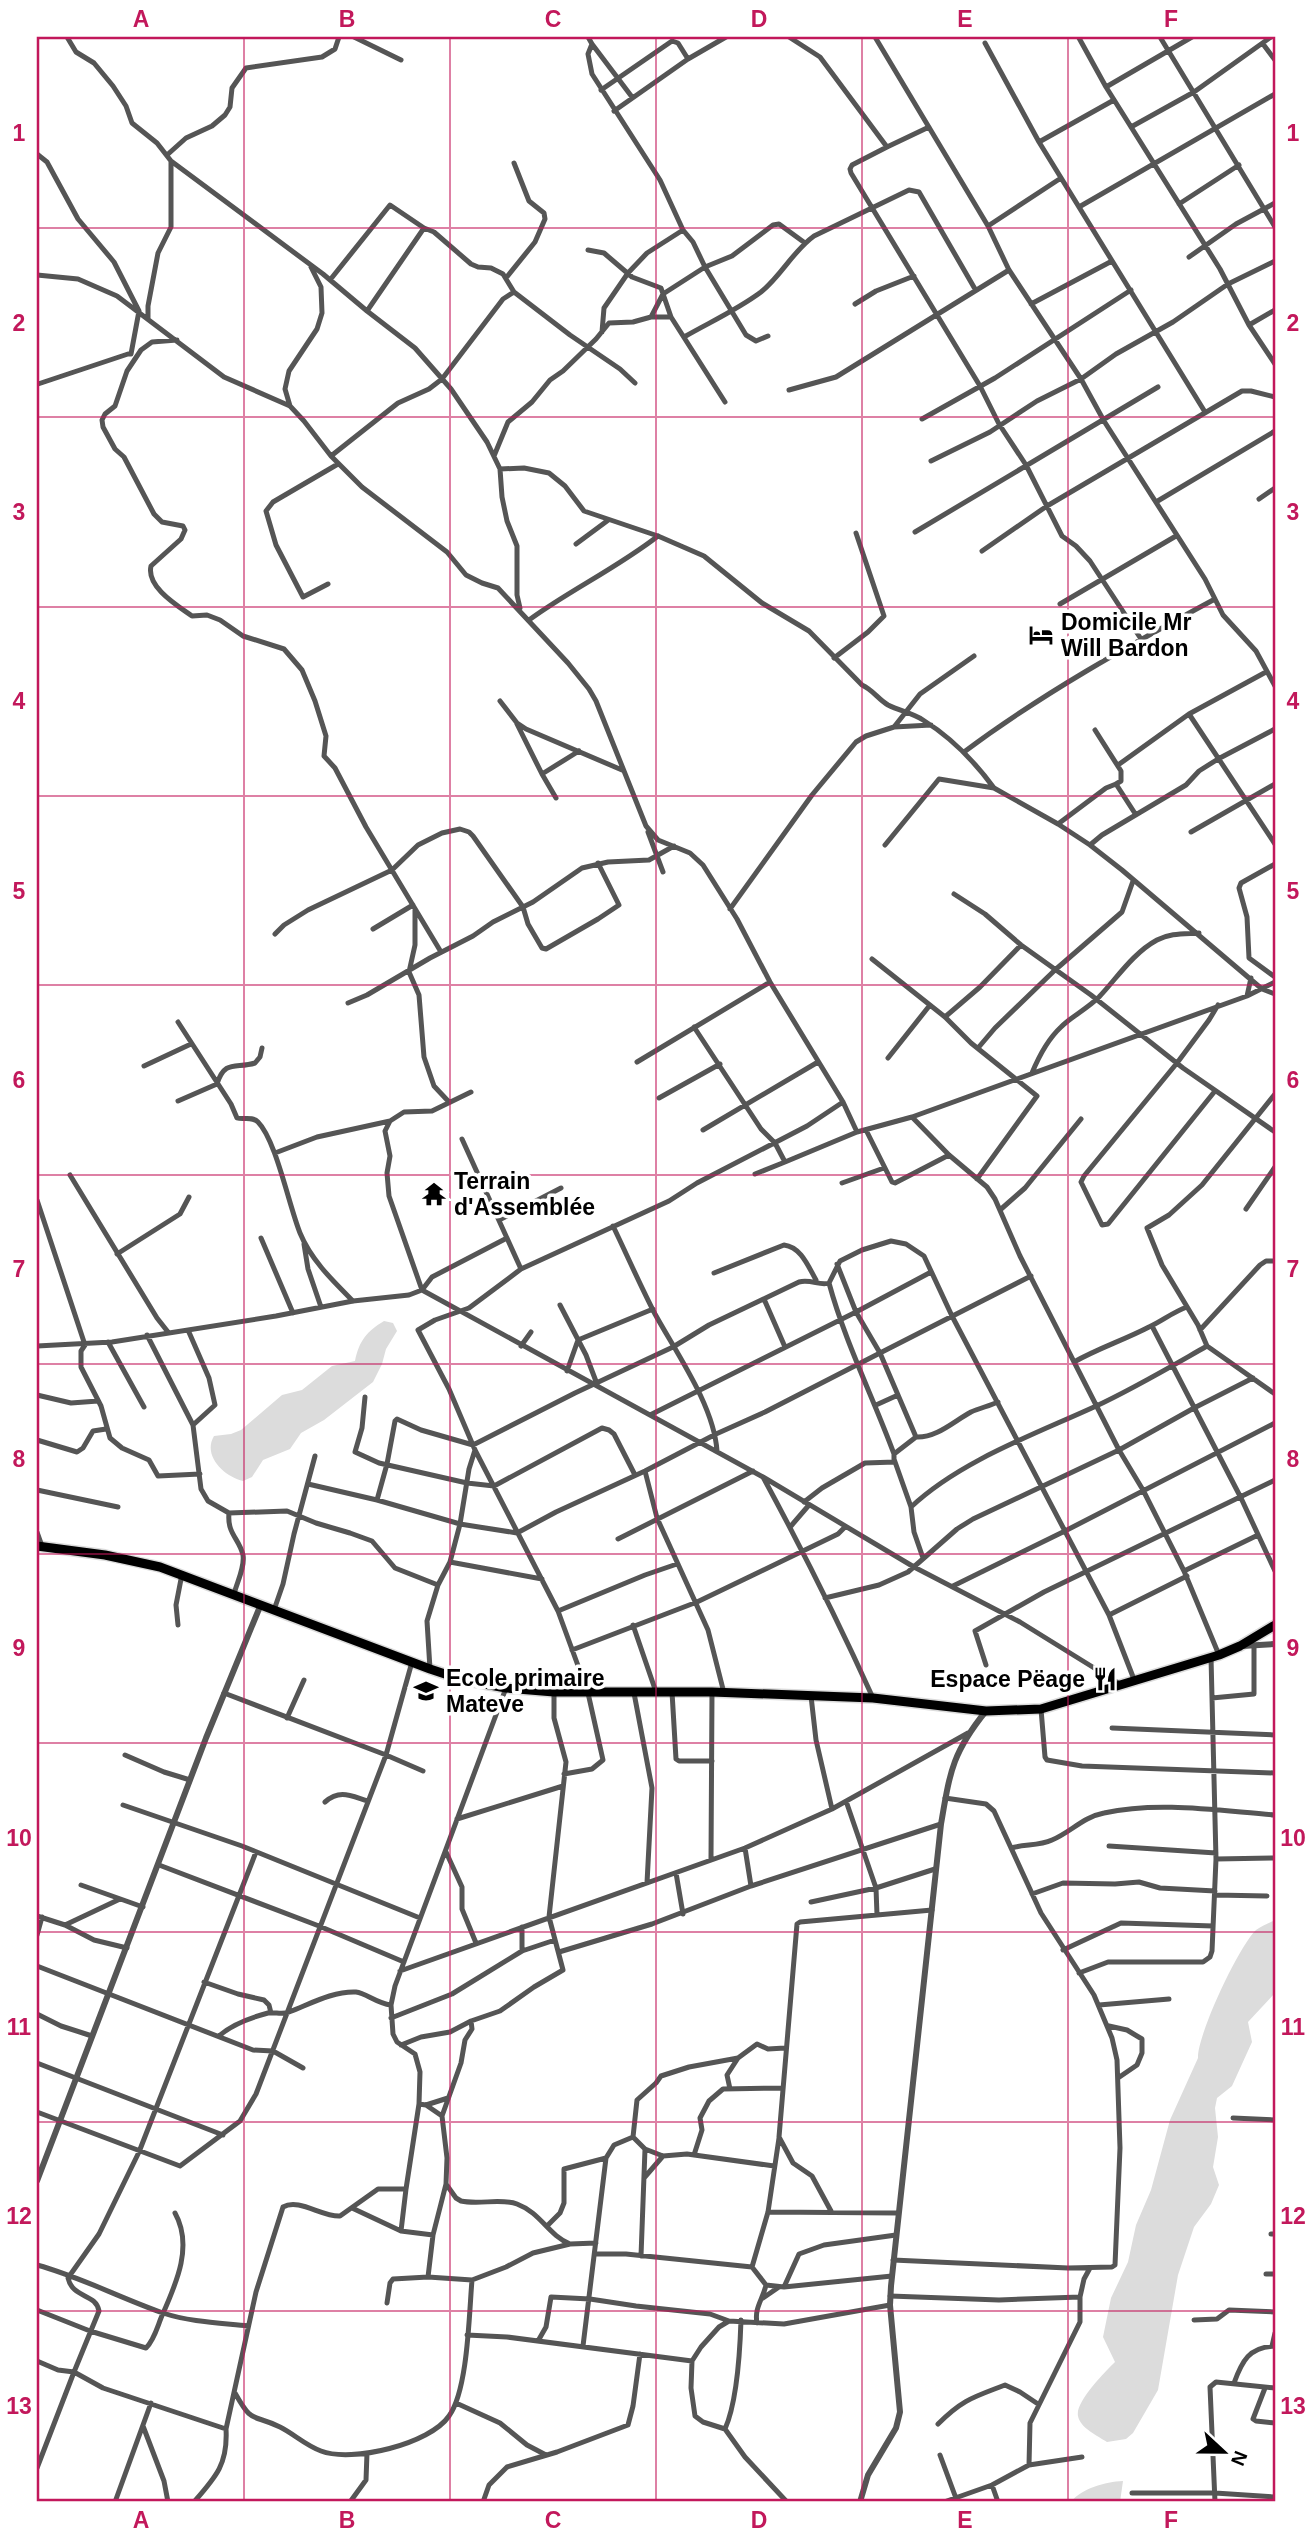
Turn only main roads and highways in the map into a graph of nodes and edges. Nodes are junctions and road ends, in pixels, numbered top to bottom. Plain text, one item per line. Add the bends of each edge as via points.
1 (39, 1546) edge
2 (1275, 1625) edge

1 - 2 highway via 105,1555 182,1574 463,1680 554,1692 712,1692 873,1698 986,1711 1041,1709 1215,1656

